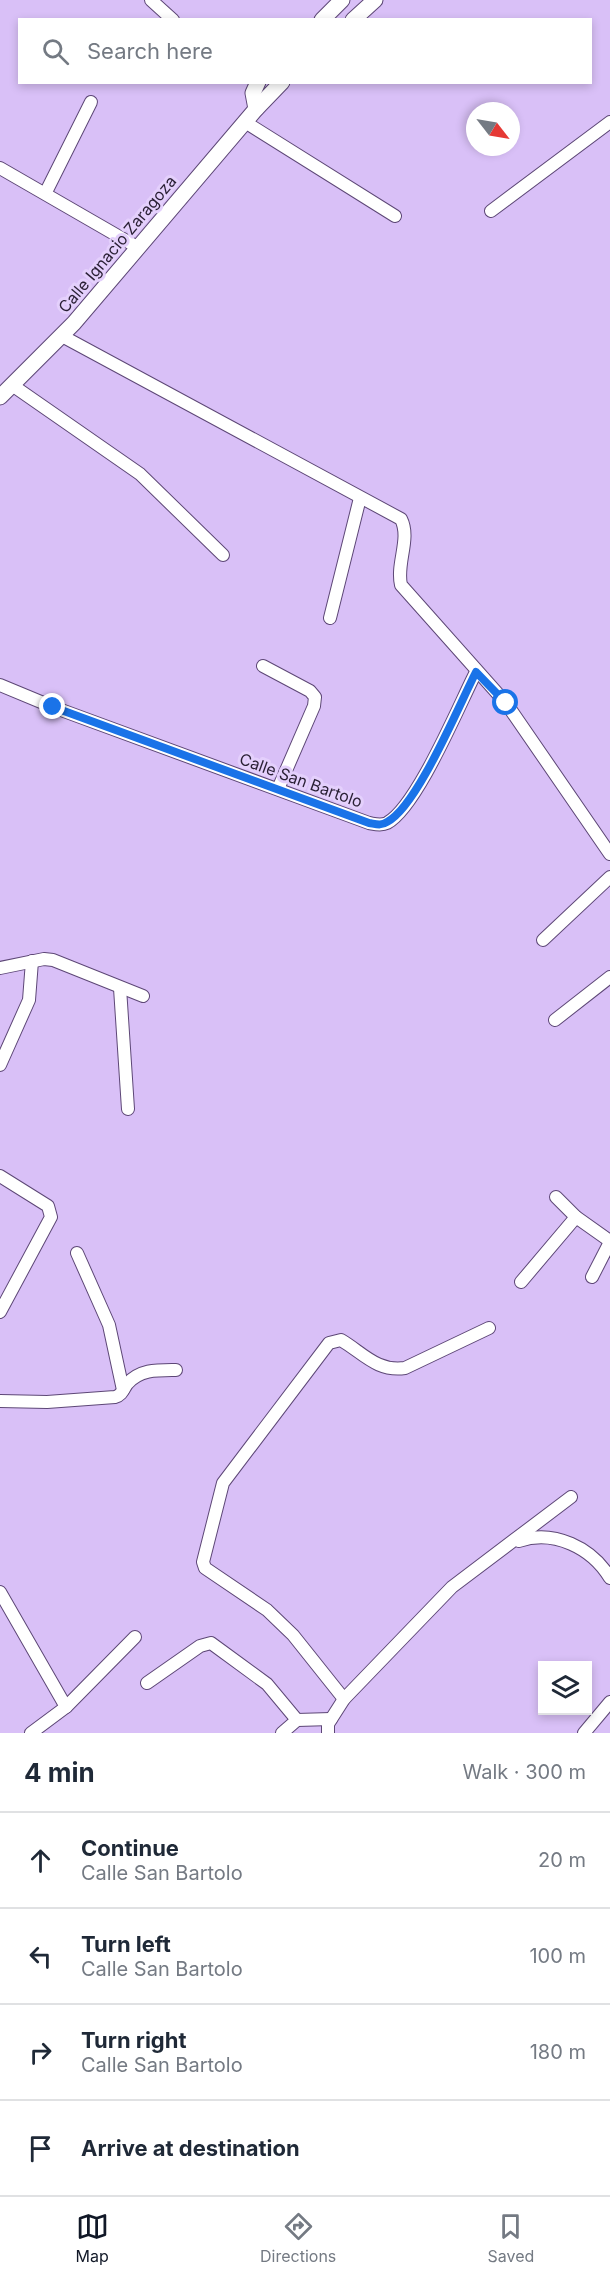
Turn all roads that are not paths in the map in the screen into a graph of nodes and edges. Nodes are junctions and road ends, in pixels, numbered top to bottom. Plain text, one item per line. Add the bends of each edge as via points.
1 (151, 0) edge
2 (342, 0) edge
3 (375, 0) edge
4 (167, 17) edge
5 (324, 18) edge
6 (355, 18) edge
7 (257, 84) edge
8 (278, 86) edge
9 (91, 102) dead end
10 (256, 109) junction
11 (245, 122) junction
12 (610, 122) edge
13 (0, 168) edge
14 (46, 192) junction
15 (491, 211) dead end
16 (395, 216) dead end
17 (137, 248) junction
18 (62, 336) junction
19 (12, 385) junction
20 (0, 397) edge
21 (360, 498) junction
22 (223, 555) dead end
23 (330, 618) dead end
24 (263, 666) dead end
25 (476, 672) junction
26 (0, 685) edge
27 (278, 789) junction
28 (610, 854) edge
29 (610, 877) edge
30 (543, 940) dead end
31 (32, 961) junction
32 (0, 968) edge
33 (610, 977) edge
34 (120, 988) junction
35 (143, 996) dead end
36 (555, 1020) dead end
37 (0, 1065) edge
38 (128, 1109) dead end
39 (0, 1176) edge
40 (556, 1197) dead end
41 (576, 1217) junction
42 (610, 1241) edge
43 (77, 1253) dead end
44 (592, 1277) dead end
45 (521, 1282) dead end
46 (0, 1312) edge
47 (489, 1328) dead end
48 (176, 1370) dead end
49 (123, 1390) junction
50 (0, 1401) edge
51 (571, 1497) dead end
52 (506, 1546) junction
53 (610, 1578) edge
54 (0, 1592) edge
55 (135, 1637) dead end
56 (147, 1683) dead end
57 (344, 1699) junction
58 (610, 1702) edge
59 (66, 1707) junction
60 (331, 1719) junction
61 (297, 1720) junction
62 (31, 1733) edge
63 (282, 1733) edge
64 (328, 1733) edge
65 (584, 1733) edge

1 - 4 street
2 - 5 street
3 - 6 street
7 - 10 street via 253,93
8 - 10 street, Calle Ignacio Zaragoza
9 - 14 street
10 - 11 street, Calle Ignacio Zaragoza
11 - 16 street
11 - 17 street, Calle Ignacio Zaragoza
12 - 15 street
13 - 14 street
14 - 17 street
17 - 18 street, Calle Ignacio Zaragoza
18 - 19 street, Calle Ignacio Zaragoza
18 - 21 street
19 - 20 street, Calle Ignacio Zaragoza
19 - 22 street via 140,474
21 - 23 street
21 - 25 street via 401,519 405,532 399,569 401,585
24 - 27 street via 315,697
25 - 27 street, Calle San Bartolo via 420,782 388,822 369,823
25 - 28 street via 527,730
26 - 27 street, Calle San Bartolo
29 - 30 street
31 - 32 street
31 - 34 street via 53,960
31 - 37 street via 29,1000
33 - 36 street
34 - 35 street
34 - 38 street
39 - 46 street via 51,1210 50,1223
40 - 41 street
41 - 42 street
41 - 45 street
42 - 44 street
43 - 49 street via 109,1325
47 - 57 street via 405,1368 394,1369 376,1365 341,1340 329,1342 223,1483 203,1562 205,1568 267,1610 293,1635
48 - 49 street via 145,1372
49 - 50 street via 115,1397
51 - 52 street
52 - 53 street via 534,1536 558,1539 584,1550
52 - 57 street via 452,1587
54 - 59 street
55 - 59 street
56 - 61 street via 200,1646 211,1643 267,1684
57 - 60 street
58 - 65 street
59 - 62 street
60 - 61 street
60 - 64 street
61 - 63 street

